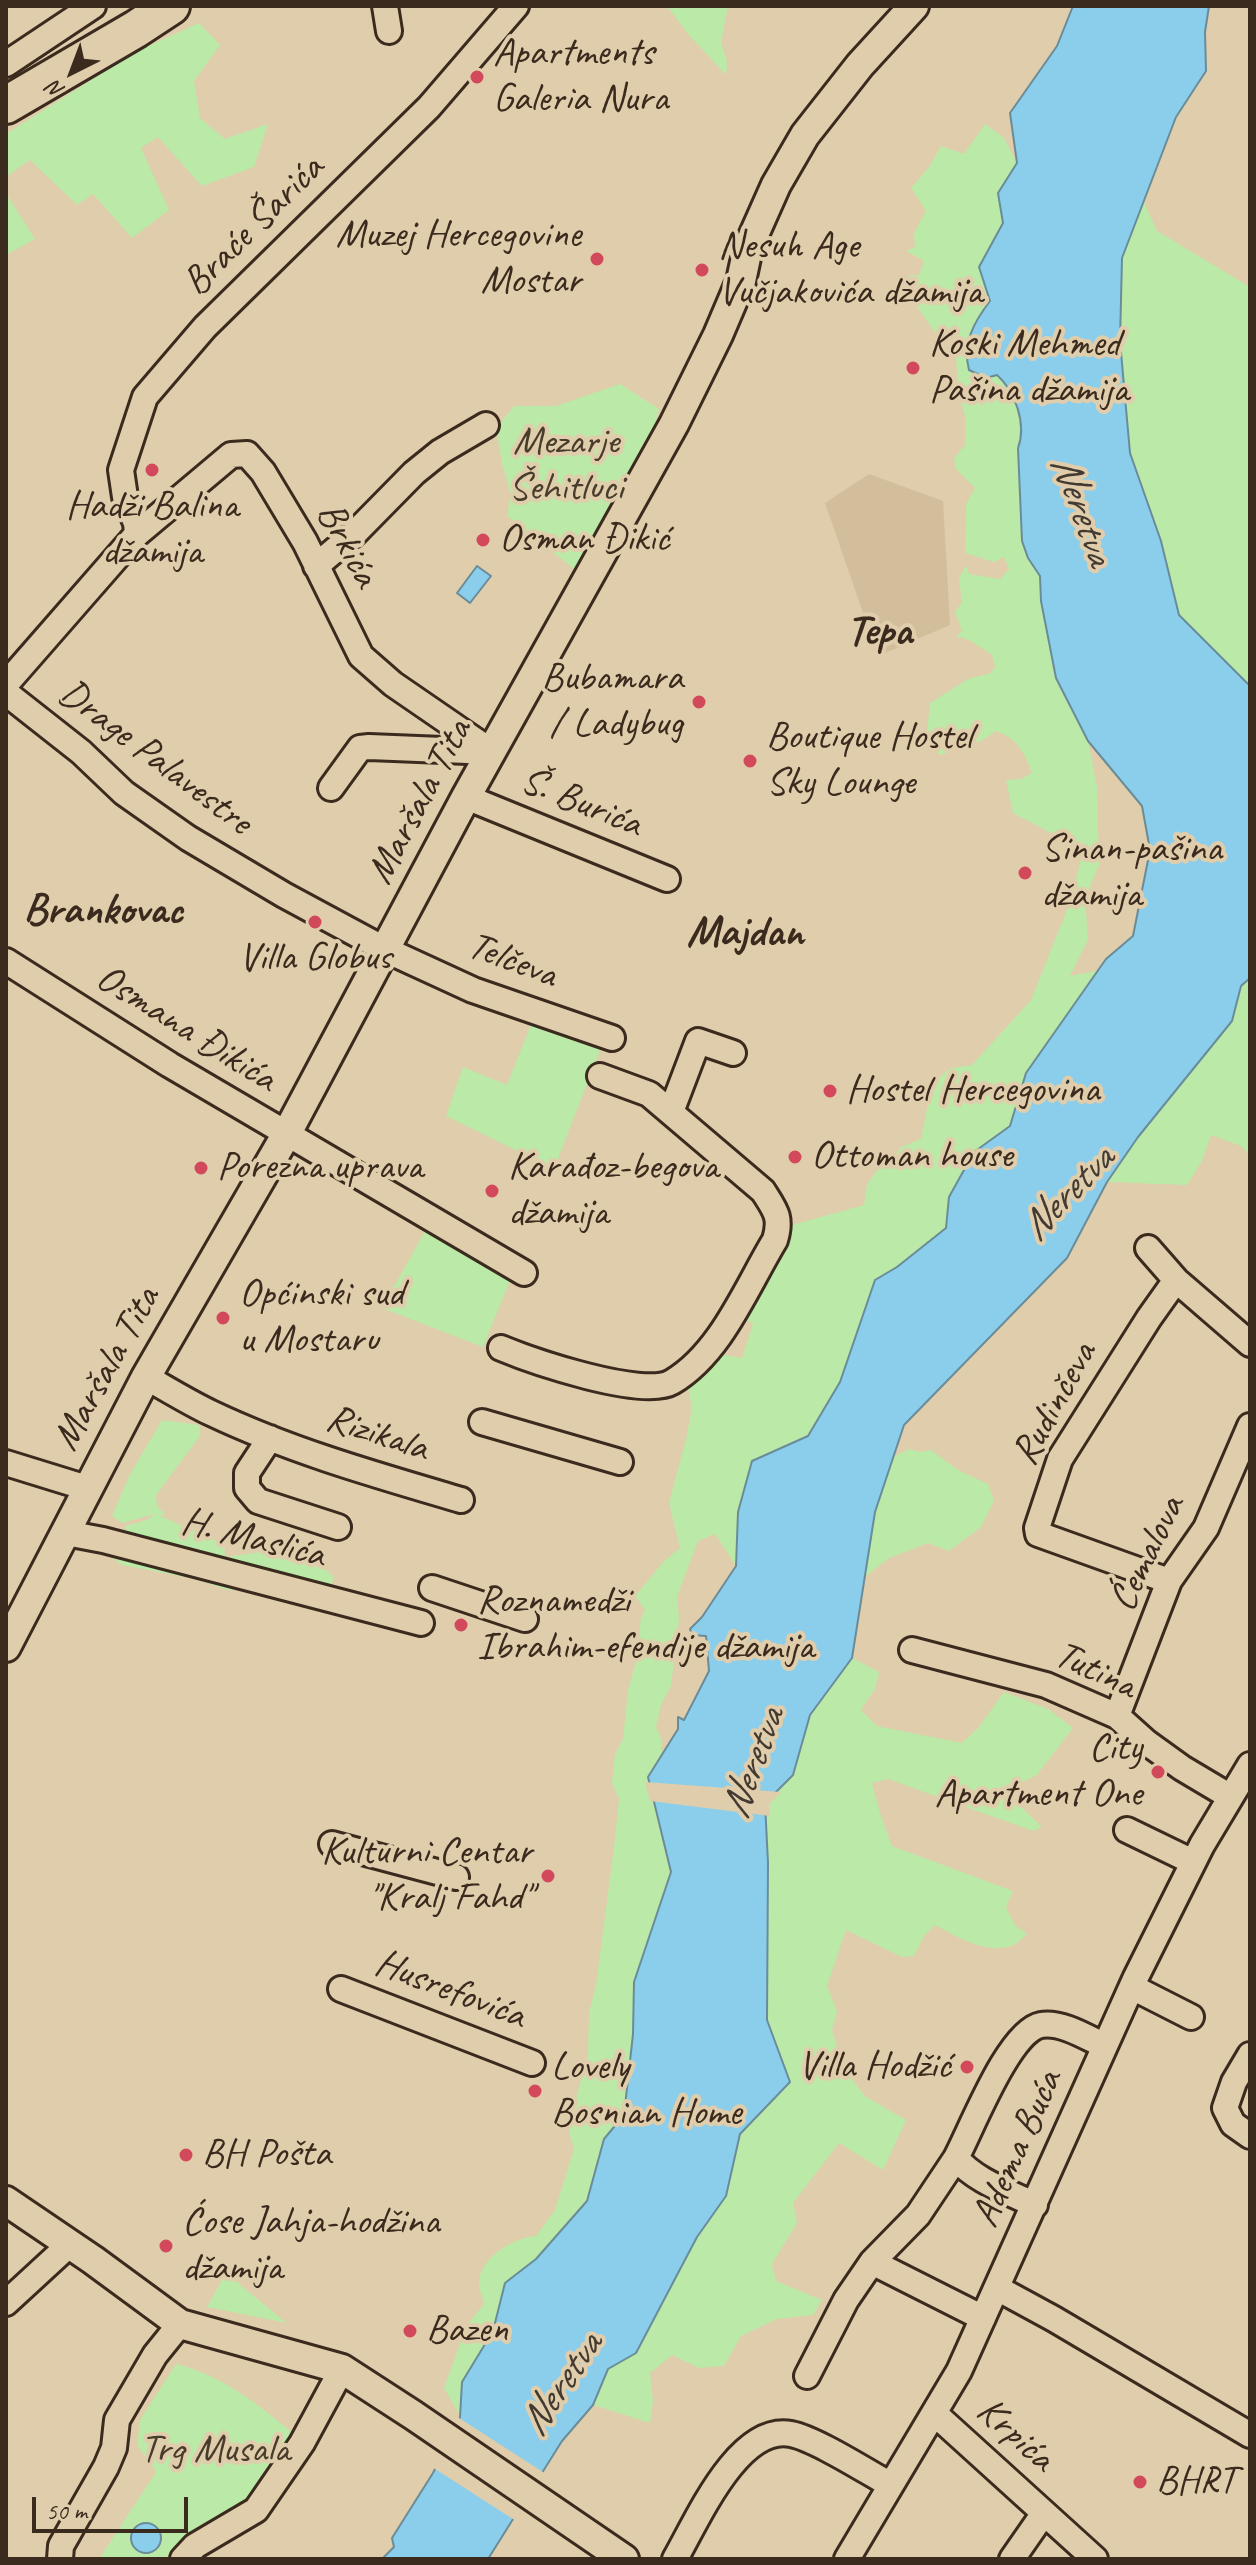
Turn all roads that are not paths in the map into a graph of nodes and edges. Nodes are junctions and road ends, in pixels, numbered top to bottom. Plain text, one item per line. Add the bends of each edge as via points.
1 (93, 6) edge
2 (171, 6) edge
3 (385, 6) edge
4 (516, 6) edge
5 (914, 6) edge
6 (389, 31) dead end
7 (6, 64) edge
8 (6, 105) edge
9 (486, 425) dead end
10 (137, 534) junction
11 (316, 566) junction
12 (6, 684) edge
13 (6, 693) edge
14 (492, 752) junction
15 (331, 788) dead end
16 (466, 797) junction
17 (667, 879) dead end
18 (386, 950) junction
19 (6, 961) edge
20 (612, 1038) dead end
21 (733, 1053) dead end
22 (600, 1076) dead end
23 (671, 1112) junction
24 (286, 1135) junction
25 (1148, 1248) dead end
26 (524, 1273) dead end
27 (1176, 1280) junction
28 (1248, 1338) edge
29 (501, 1348) dead end
30 (146, 1377) junction
31 (482, 1422) dead end
32 (1250, 1426) edge
33 (270, 1438) junction
34 (620, 1462) dead end
35 (6, 1463) edge
36 (87, 1488) junction
37 (461, 1500) dead end
38 (338, 1527) dead end
39 (66, 1533) junction
40 (1169, 1581) junction
41 (432, 1588) dead end
42 (525, 1619) dead end
43 (421, 1623) dead end
44 (6, 1647) edge
45 (912, 1650) dead end
46 (1117, 1716) junction
47 (1250, 1765) edge
48 (1229, 1796) junction
49 (1127, 1830) dead end
50 (332, 1844) dead end
51 (1193, 1862) junction
52 (456, 1877) dead end
53 (1132, 1987) junction
54 (341, 1989) dead end
55 (1191, 2017) dead end
56 (1105, 2046) junction
57 (1250, 2055) edge
58 (532, 2063) dead end
59 (1250, 2136) edge
60 (956, 2158) junction
61 (6, 2201) edge
62 (1035, 2205) junction
63 (69, 2245) junction
64 (872, 2262) junction
65 (997, 2288) junction
66 (6, 2303) edge
67 (983, 2318) junction
68 (180, 2324) junction
69 (342, 2369) junction
70 (807, 2376) dead end
71 (934, 2413) junction
72 (1250, 2435) edge
73 (891, 2485) junction
74 (1044, 2513) junction
75 (60, 2559) edge
76 (183, 2559) edge
77 (624, 2559) edge
78 (675, 2559) edge
79 (847, 2559) edge
80 (1012, 2559) edge
81 (1095, 2559) edge

1 - 7 street
2 - 8 main road
3 - 6 street
4 - 10 street, Braće Šarića via 429,107 205,327 145,397 121,470
5 - 14 street, Maršala Tita via 805,135 776,185 748,248 741,281 692,387
9 - 11 street via 414,473
10 - 11 street, Brkića via 231,455 247,454 263,472
10 - 12 street
11 - 14 street, Brkića via 361,656
13 - 18 street, Drage Palavestre via 124,793 188,838
14 - 15 street via 360,748
14 - 16 street, Maršala Tita
16 - 17 street, Š. Burića
16 - 18 street, Maršala Tita
18 - 20 street, Telčeva via 473,990
18 - 24 street, Maršala Tita
19 - 24 street, Osmana Đikića
21 - 23 street via 698,1041
22 - 23 street via 649,1094
23 - 29 street via 763,1191 780,1225 706,1352 671,1383 656,1388 595,1378
24 - 26 street, Osmana Đikića
24 - 30 street, Maršala Tita
25 - 27 street
27 - 28 street
27 - 40 street, Rudinčeva via 1060,1459 1037,1528 1038,1534
30 - 33 street, Rizikala
30 - 36 street, Maršala Tita
31 - 34 street
32 - 40 street, Ćemalova via 1206,1528
33 - 37 street, Rizikala
33 - 38 street, Rizikala via 247,1473 247,1488 258,1501
35 - 36 street
36 - 39 street, Maršala Tita
39 - 43 street, H. Maslića
39 - 44 street, Maršala Tita
40 - 46 street, Ćemalova
41 - 42 street
45 - 46 street, Tutina via 1046,1685
46 - 48 street, Tutina via 1182,1768
47 - 48 street, Adema Buća
48 - 51 street, Adema Buća
49 - 51 street
50 - 52 street
51 - 53 street, Adema Buća
53 - 55 street
53 - 56 street, Adema Buća
54 - 58 street, Husrefovića
56 - 60 street via 1044,2024 1027,2030 1010,2050
56 - 62 street, Adema Buća
57 - 59 street via 1225,2108 1233,2124
60 - 62 street
60 - 64 street via 918,2215
61 - 63 street
62 - 65 street, Adema Buća
63 - 66 street
63 - 68 street
64 - 67 street
64 - 70 street
65 - 67 street, Adema Buća
65 - 72 street
67 - 71 street, Adema Buća
68 - 69 street
68 - 75 street via 117,2420 114,2448 61,2546
69 - 76 street via 302,2443 256,2510 195,2546
69 - 77 street
71 - 73 street, Adema Buća
71 - 74 street, Krpića
73 - 78 street via 800,2437 771,2434 736,2458
73 - 79 street, Adema Buća
74 - 80 street, Krpića
74 - 81 street, Krpića

